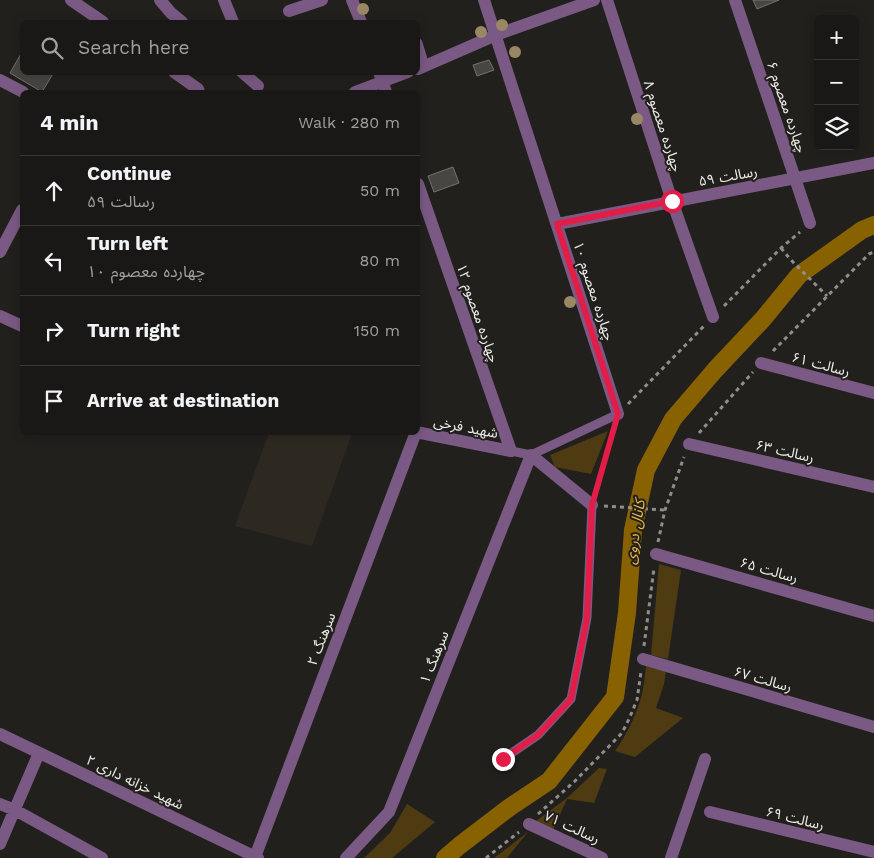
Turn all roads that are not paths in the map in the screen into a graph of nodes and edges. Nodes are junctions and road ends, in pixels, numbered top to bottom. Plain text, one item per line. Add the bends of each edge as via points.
1 (71, 0) edge
2 (160, 0) edge
3 (224, 0) edge
4 (322, 0) edge
5 (352, 0) edge
6 (484, 0) edge
7 (594, 0) edge
8 (606, 0) edge
9 (735, 0) edge
10 (289, 11) dead end
11 (100, 20) edge
12 (180, 20) edge
13 (232, 20) edge
14 (359, 20) edge
15 (496, 35) junction
16 (422, 67) edge
17 (178, 75) edge
18 (245, 75) edge
19 (254, 75) edge
20 (401, 75) edge
21 (0, 80) edge
22 (382, 83) edge
23 (259, 89) edge
24 (20, 90) edge
25 (198, 90) edge
26 (362, 90) edge
27 (874, 163) edge
28 (795, 179) junction
29 (420, 193) edge
30 (672, 201) junction
31 (20, 214) edge
32 (810, 223) dead end
33 (557, 224) junction
34 (0, 252) edge
35 (0, 316) edge
36 (713, 317) dead end
37 (20, 325) edge
38 (761, 363) road end
39 (874, 393) edge
40 (618, 414) joint
41 (420, 433) edge
42 (415, 435) edge
43 (689, 444) road end
44 (511, 451) junction
45 (530, 455) junction
46 (874, 487) edge
47 (592, 505) joint
48 (656, 554) road end
49 (874, 616) edge
50 (643, 659) road end
51 (874, 727) edge
52 (0, 734) edge
53 (40, 753) junction
54 (503, 759) dead end
55 (704, 759) dead end
56 (0, 804) edge
57 (15, 810) junction
58 (710, 812) dead end
59 (529, 824) road end
60 (0, 844) edge
61 (874, 852) edge
62 (256, 857) edge
63 (102, 858) edge
64 (346, 858) edge
65 (602, 858) edge
66 (672, 858) edge

1 - 11 street
2 - 12 street
3 - 13 street
4 - 10 street
5 - 14 street
6 - 15 street, چهارده معصوم ۱۰
7 - 15 street
8 - 30 street, چهارده معصوم ۸
9 - 28 street, چهارده معصوم ۶
15 - 16 street
15 - 33 street, چهارده معصوم ۱۰
17 - 25 street
18 - 23 street
19 - 23 street
20 - 22 street
21 - 24 street
22 - 26 street
27 - 28 street, رسالت ۵۹
28 - 30 street, رسالت ۵۹
28 - 32 street, چهارده معصوم ۶
29 - 44 street, چهارده معصوم ۱۲
30 - 33 street, رسالت ۵۹
30 - 36 street, چهارده معصوم ۸
31 - 34 street
33 - 40 street, چهارده معصوم ۱۰
35 - 37 street
38 - 39 street, رسالت ۶۱
40 - 45 lane
41 - 44 street, شهید فرخی
42 - 62 street, سرهنگ ۲
43 - 46 street, رسالت ۶۳
44 - 45 lane
45 - 47 street
45 - 64 street, سرهنگ ۱ via 389,812
47 - 54 lane via 587,618 571,699 538,735
48 - 49 street, رسالت ۶۵
50 - 51 street, رسالت ۶۷
52 - 53 street, شهید خزانه داری ۲
53 - 57 street
53 - 62 street, شهید خزانه داری ۲
55 - 66 street
56 - 57 street
57 - 60 street
57 - 63 street
58 - 61 street, رسالت ۶۹
59 - 65 street, رسالت ۷۱

